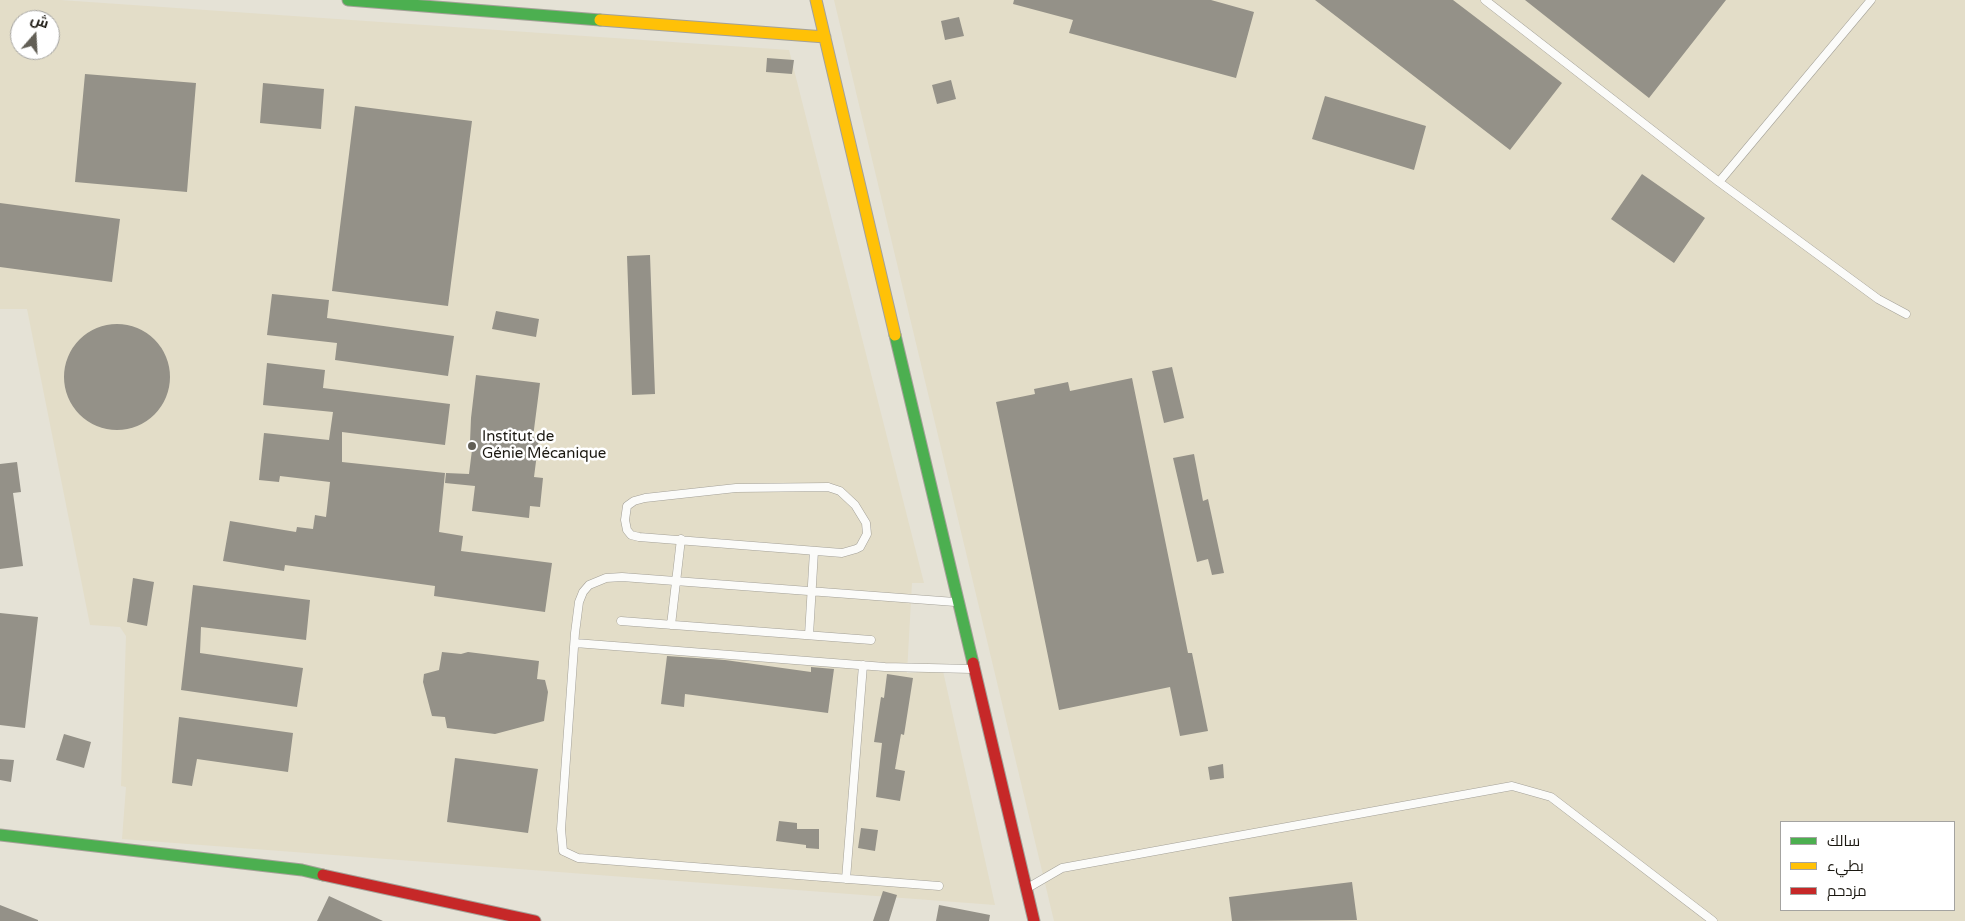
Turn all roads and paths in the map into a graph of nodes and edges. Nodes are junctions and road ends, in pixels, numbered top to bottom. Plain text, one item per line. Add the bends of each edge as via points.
1 (348, 0) edge
2 (816, 0) edge
3 (1485, 0) edge
4 (1871, 0) edge
5 (825, 37) junction
6 (1719, 182) junction
7 (1906, 314) dead end
8 (681, 539) junction
9 (814, 550) junction
10 (677, 582) junction
11 (811, 592) junction
12 (959, 603) junction
13 (622, 621) dead end
14 (671, 625) junction
15 (809, 635) junction
16 (871, 640) dead end
17 (575, 643) junction
18 (863, 665) junction
19 (975, 670) junction
20 (0, 835) edge
21 (846, 879) junction
22 (939, 886) dead end
23 (1027, 888) junction
24 (535, 921) edge
25 (1034, 921) edge
26 (1713, 921) edge

1 - 5 street
2 - 5 street
3 - 6 lane
4 - 6 lane
5 - 12 street
6 - 7 lane via 1878,299
8 - 9 lane
8 - 9 lane via 631,535 625,520 627,506 645,498 736,488 828,487 840,491 855,505 866,523 866,534 856,550 842,553
8 - 10 lane
9 - 11 lane
10 - 11 lane
10 - 14 lane
10 - 17 lane via 622,577 606,578 589,585 579,602
11 - 12 lane
11 - 15 lane
12 - 19 street
13 - 14 lane
14 - 15 lane
15 - 16 lane
17 - 18 lane
17 - 21 lane via 561,830 563,851 578,858
18 - 19 lane
18 - 21 lane
19 - 23 street
20 - 24 street via 302,870
21 - 22 lane
23 - 25 street
23 - 26 lane via 1062,868 1512,786 1551,797

